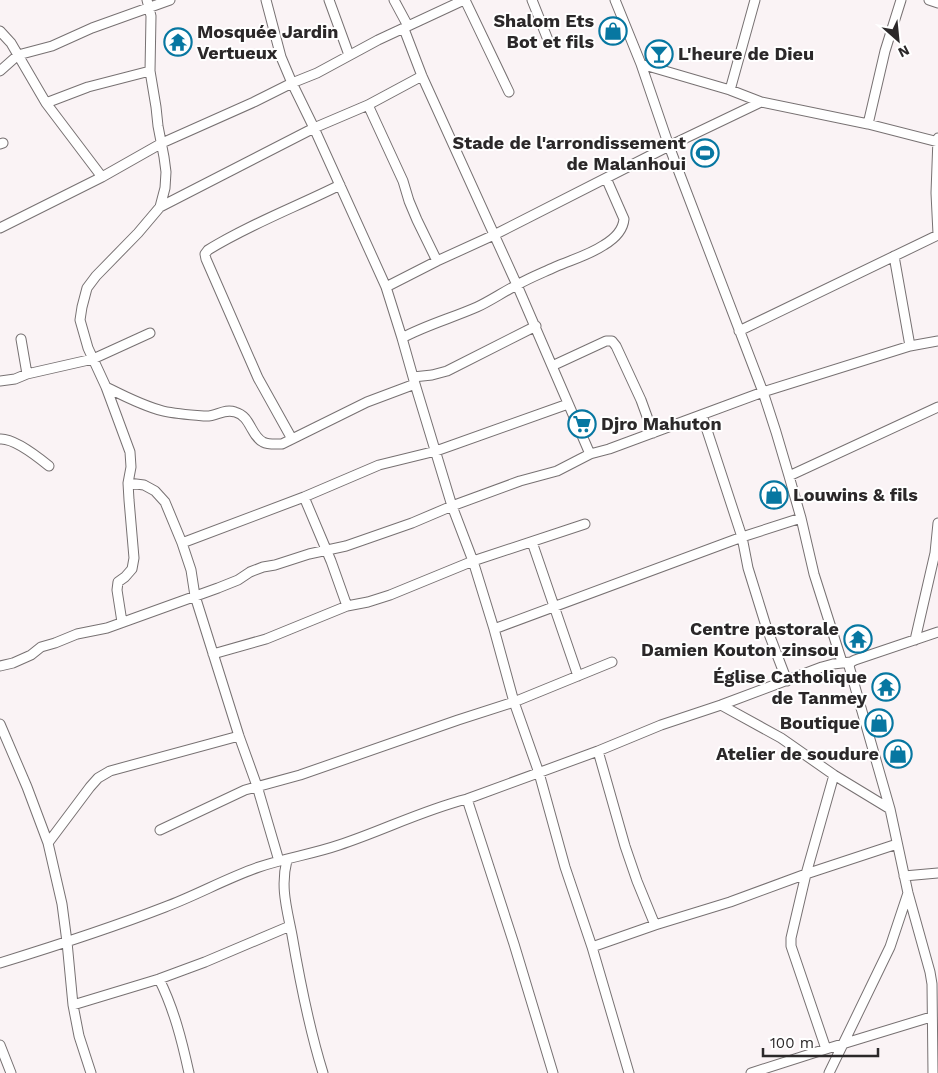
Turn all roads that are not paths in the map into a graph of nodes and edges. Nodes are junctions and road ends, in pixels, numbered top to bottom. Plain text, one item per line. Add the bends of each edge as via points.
1 (170, 0) edge
2 (266, 0) edge
3 (329, 0) edge
4 (394, 0) edge
5 (532, 0) edge
6 (615, 0) edge
7 (756, 0) edge
8 (901, 0) edge
9 (928, 0) edge
10 (460, 1) edge
11 (148, 3) edge
12 (938, 3) edge
13 (406, 27) junction
14 (0, 31) edge
15 (548, 40) dead end
16 (18, 55) junction
17 (349, 55) junction
18 (641, 64) junction
19 (0, 71) edge
20 (150, 71) junction
21 (422, 76) junction
22 (292, 83) junction
23 (730, 90) junction
24 (510, 92) dead end
25 (761, 102) junction
26 (46, 103) junction
27 (368, 105) junction
28 (868, 124) junction
29 (314, 128) junction
30 (938, 140) edge
31 (162, 143) junction
32 (669, 146) junction
33 (102, 176) junction
34 (606, 178) junction
35 (340, 185) junction
36 (160, 206) junction
37 (0, 228) edge
38 (494, 235) junction
39 (938, 235) edge
40 (894, 256) junction
41 (437, 261) junction
42 (517, 284) junction
43 (386, 287) junction
44 (536, 326) junction
45 (739, 331) junction
46 (150, 333) dead end
47 (402, 338) junction
48 (22, 339) dead end
49 (938, 341) edge
50 (910, 346) junction
51 (93, 359) junction
52 (552, 366) junction
53 (27, 374) junction
54 (414, 380) junction
55 (0, 381) edge
56 (106, 387) junction
57 (763, 392) junction
58 (568, 404) junction
59 (938, 407) edge
60 (702, 415) junction
61 (653, 433) junction
62 (292, 439) junction
63 (0, 440) edge
64 (436, 451) junction
65 (590, 454) junction
66 (49, 466) dead end
67 (789, 476) junction
68 (128, 483) junction
69 (304, 497) junction
70 (452, 506) junction
71 (801, 518) junction
72 (938, 523) edge
73 (585, 524) dead end
74 (742, 537) junction
75 (532, 542) junction
76 (182, 544) junction
77 (326, 550) junction
78 (937, 552) edge
79 (473, 561) junction
80 (195, 596) junction
81 (347, 606) junction
82 (554, 606) junction
83 (122, 622) junction
84 (494, 628) junction
85 (938, 632) edge
86 (915, 640) junction
87 (213, 654) junction
88 (612, 662) dead end
89 (847, 662) junction
90 (0, 666) edge
91 (578, 676) junction
92 (787, 681) junction
93 (514, 702) junction
94 (721, 705) junction
95 (0, 724) edge
96 (238, 736) junction
97 (598, 751) junction
98 (538, 774) junction
99 (834, 775) junction
100 (257, 786) junction
101 (468, 799) junction
102 (890, 810) junction
103 (160, 830) dead end
104 (48, 843) junction
105 (897, 844) junction
106 (283, 861) junction
107 (938, 873) edge
108 (806, 874) junction
109 (904, 876) junction
110 (908, 893) junction
111 (655, 925) junction
112 (290, 926) junction
113 (67, 942) junction
114 (592, 948) junction
115 (0, 963) edge
116 (159, 980) junction
117 (72, 1005) junction
118 (934, 1012) edge
119 (843, 1044) junction
120 (0, 1045) edge
121 (826, 1048) junction
122 (11, 1073) edge
123 (91, 1073) edge
124 (189, 1073) edge
125 (323, 1073) edge
126 (553, 1073) edge
127 (629, 1073) edge
128 (751, 1073) edge
129 (829, 1073) edge
130 (932, 1073) edge

1 - 11 street
2 - 22 street via 281,57
3 - 17 street
4 - 13 street
5 - 15 street
6 - 18 street
7 - 23 street
8 - 28 street
9 - 12 street
10 - 13 street
10 - 24 street
11 - 16 street via 52,46
11 - 20 street via 151,16
13 - 17 street
13 - 21 street
14 - 16 street
16 - 19 street
16 - 26 street
17 - 22 street
18 - 23 street
18 - 32 street
20 - 26 street via 88,87
20 - 31 street
21 - 27 street
21 - 38 street
22 - 29 street
22 - 31 street
23 - 25 street
25 - 28 street
25 - 32 street
26 - 33 street
27 - 29 street
27 - 41 street
28 - 30 street
29 - 35 street
29 - 36 street
30 - 39 street
31 - 33 street
31 - 36 street via 166,172
32 - 34 street
32 - 45 street
33 - 37 street
34 - 38 street
34 - 42 street via 624,220 621,230 592,252
35 - 43 street
35 - 62 street via 235,233 205,254 258,378
36 - 51 street via 87,288 80,320
38 - 41 street
38 - 42 street
39 - 40 street
40 - 45 street
40 - 50 street
41 - 43 street
42 - 44 street
42 - 47 street via 478,306
43 - 47 street
44 - 52 street
44 - 54 street via 447,371
45 - 57 street
46 - 51 street
47 - 54 street
48 - 53 street
49 - 50 street
50 - 57 street
51 - 53 street
51 - 56 street
52 - 58 street
52 - 61 street via 600,343 612,341
53 - 55 street
54 - 62 street
54 - 64 street
56 - 62 street via 164,411 212,416 230,410 243,415 262,442 282,444
56 - 68 street via 130,452
57 - 60 street
57 - 67 street
58 - 64 street
58 - 65 street
59 - 67 street
60 - 61 street
60 - 74 street
61 - 65 street
63 - 66 street via 10,441
64 - 69 street via 378,465
64 - 70 street
65 - 70 street via 557,471
67 - 71 street
68 - 76 street via 144,485 165,502
68 - 83 street via 134,558 132,569 118,582
69 - 76 street
69 - 77 street
70 - 77 street via 412,523
70 - 79 street
71 - 74 street
71 - 89 street via 814,574
72 - 78 street
73 - 75 street
74 - 82 street
74 - 92 street via 766,626
75 - 79 street
75 - 82 street
76 - 80 street
77 - 80 street via 263,567
77 - 81 street
78 - 86 street
79 - 81 street via 368,602
79 - 84 street
80 - 83 street
80 - 87 street
81 - 87 street via 266,639
82 - 84 street
82 - 91 street
83 - 90 street via 77,634
84 - 93 street
85 - 86 street
86 - 89 street
87 - 96 street
88 - 91 street
89 - 92 street via 822,667
89 - 102 street
91 - 93 street
92 - 94 street
93 - 98 street
93 - 100 street via 300,775
94 - 97 street
94 - 99 street via 781,738
95 - 104 street
96 - 100 street
96 - 104 street via 110,771 90,787
97 - 98 street
97 - 111 street via 625,846
98 - 101 street
98 - 114 street
99 - 102 street
99 - 108 street
100 - 103 street
100 - 106 street
101 - 106 street via 339,845
101 - 126 street
102 - 105 street
104 - 113 street
105 - 108 street
105 - 109 street
106 - 112 street via 284,899
106 - 113 street via 257,868 167,907
107 - 109 street
108 - 111 street
108 - 121 street via 791,946
109 - 110 street
110 - 118 street via 930,972
110 - 119 street via 890,947
111 - 114 street
112 - 116 street
112 - 125 street via 300,985
113 - 115 street
113 - 117 street
114 - 127 street
116 - 117 street
116 - 124 street via 172,1009
117 - 123 street
118 - 119 street
118 - 130 street
119 - 121 street
119 - 129 street
120 - 122 street
121 - 128 street

